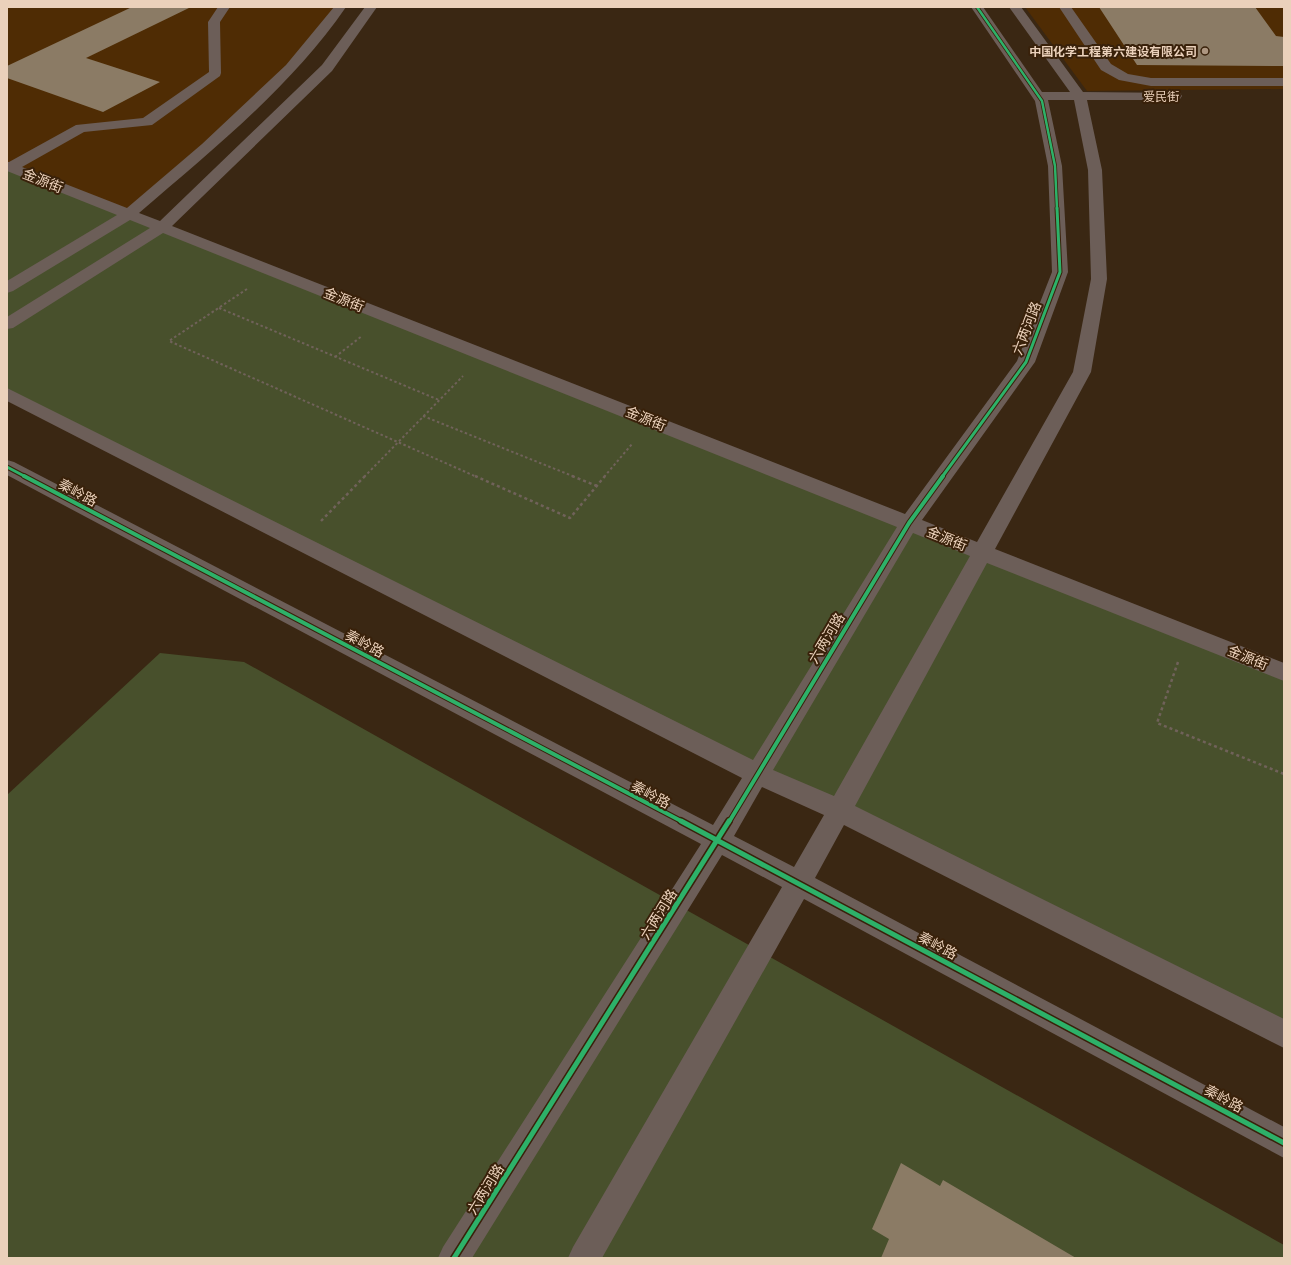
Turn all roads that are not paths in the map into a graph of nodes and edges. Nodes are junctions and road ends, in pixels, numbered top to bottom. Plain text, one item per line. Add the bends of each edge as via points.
1 (224, 7) edge
2 (340, 7) edge
3 (371, 7) edge
4 (977, 7) edge
5 (1015, 7) edge
6 (1065, 7) edge
7 (1284, 82) edge
8 (1038, 96) junction
9 (1190, 96) dead end
10 (1080, 97) junction
11 (9, 166) edge
12 (129, 214) junction
13 (162, 227) junction
14 (7, 288) edge
15 (7, 324) edge
16 (7, 394) edge
17 (7, 467) edge
18 (909, 523) junction
19 (982, 553) junction
20 (1284, 672) edge
21 (757, 774) junction
22 (839, 810) junction
23 (717, 841) junction
24 (799, 883) junction
25 (1284, 1034) edge
26 (1284, 1143) edge
27 (454, 1258) edge
28 (584, 1258) edge

1 - 11 street via 214,22 215,73 147,122 80,128
2 - 12 street via 291,68
3 - 13 street via 327,68
4 - 8 street, 六两河路
5 - 10 street
6 - 7 street via 1106,66 1124,77 1152,82
8 - 10 street, 爱民街
8 - 18 street, 六两河路 via 1042,101 1055,166 1060,272 1026,362
9 - 10 street, 爱民街
10 - 19 street via 1096,170 1099,279 1082,372
11 - 12 street, 金源街
12 - 13 street, 金源街
12 - 14 street
13 - 15 street
13 - 18 street, 金源街
16 - 21 street
17 - 23 street, 秦岭路
18 - 19 street, 金源街
18 - 21 street, 六两河路
19 - 20 street, 金源街
19 - 22 street
21 - 22 street
21 - 23 street, 六两河路
22 - 24 street
22 - 25 street
23 - 24 street, 秦岭路
23 - 27 street, 六两河路
24 - 26 street, 秦岭路
24 - 28 street

